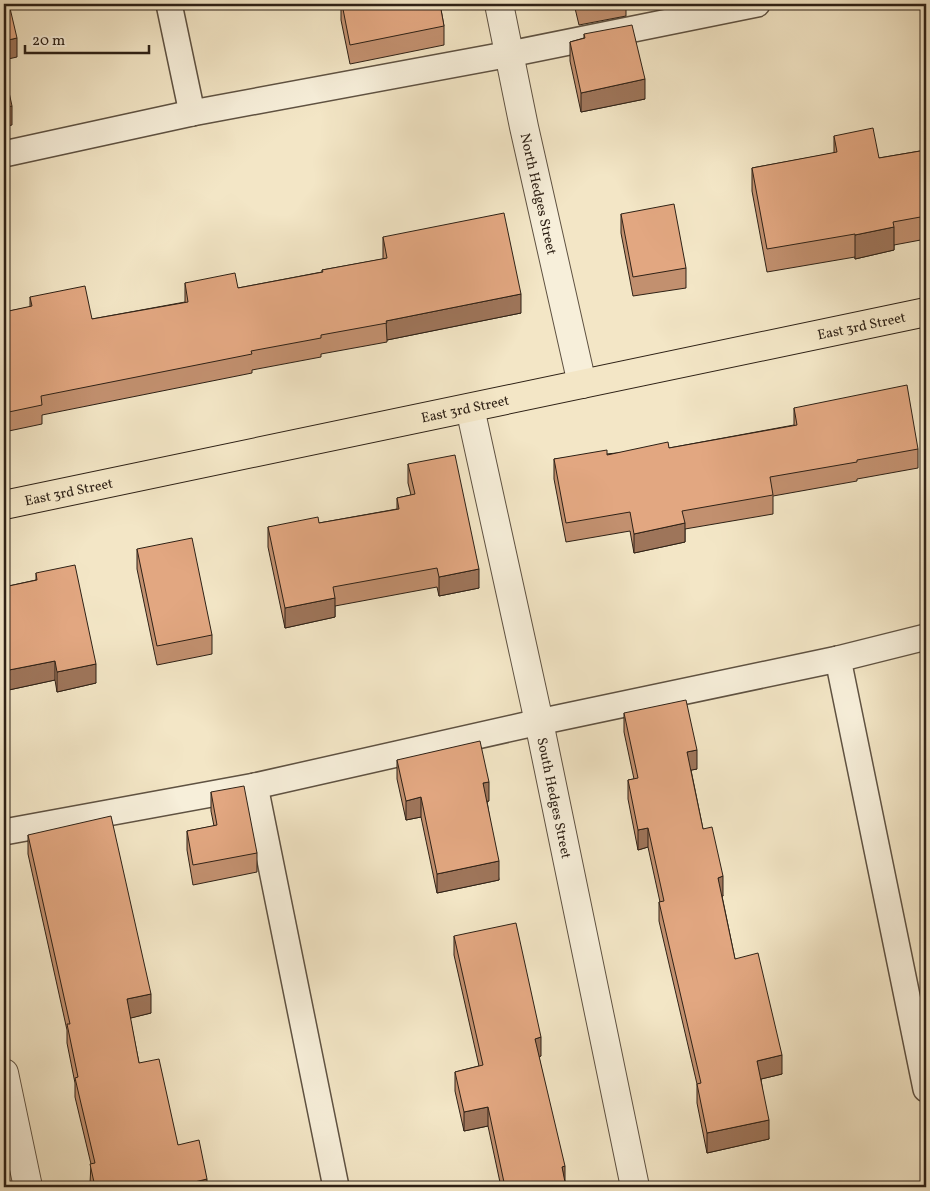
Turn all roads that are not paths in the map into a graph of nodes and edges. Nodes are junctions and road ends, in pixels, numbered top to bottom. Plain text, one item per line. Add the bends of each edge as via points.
1 (169, 4) edge
2 (499, 4) edge
3 (757, 4) edge
4 (510, 54) junction
5 (192, 113) junction
6 (4, 154) edge
7 (926, 312) edge
8 (582, 384) junction
9 (470, 408) junction
10 (4, 505) edge
11 (926, 637) edge
12 (838, 659) junction
13 (539, 722) junction
14 (255, 786) junction
15 (4, 832) edge
16 (4, 1073) edge
17 (926, 1089) edge
18 (28, 1187) edge
19 (336, 1187) edge
20 (635, 1187) edge

1 - 5 lane
2 - 4 street, North Hedges Street
3 - 4 lane
4 - 5 lane
4 - 8 street, North Hedges Street
5 - 6 lane
7 - 8 main road, East 3rd Street
8 - 9 main road, East 3rd Street
9 - 10 main road, East 3rd Street
9 - 13 street, South Hedges Street
11 - 12 lane
12 - 13 lane
12 - 17 lane
13 - 14 lane
13 - 20 street, South Hedges Street
14 - 15 lane
14 - 19 lane
16 - 18 street

